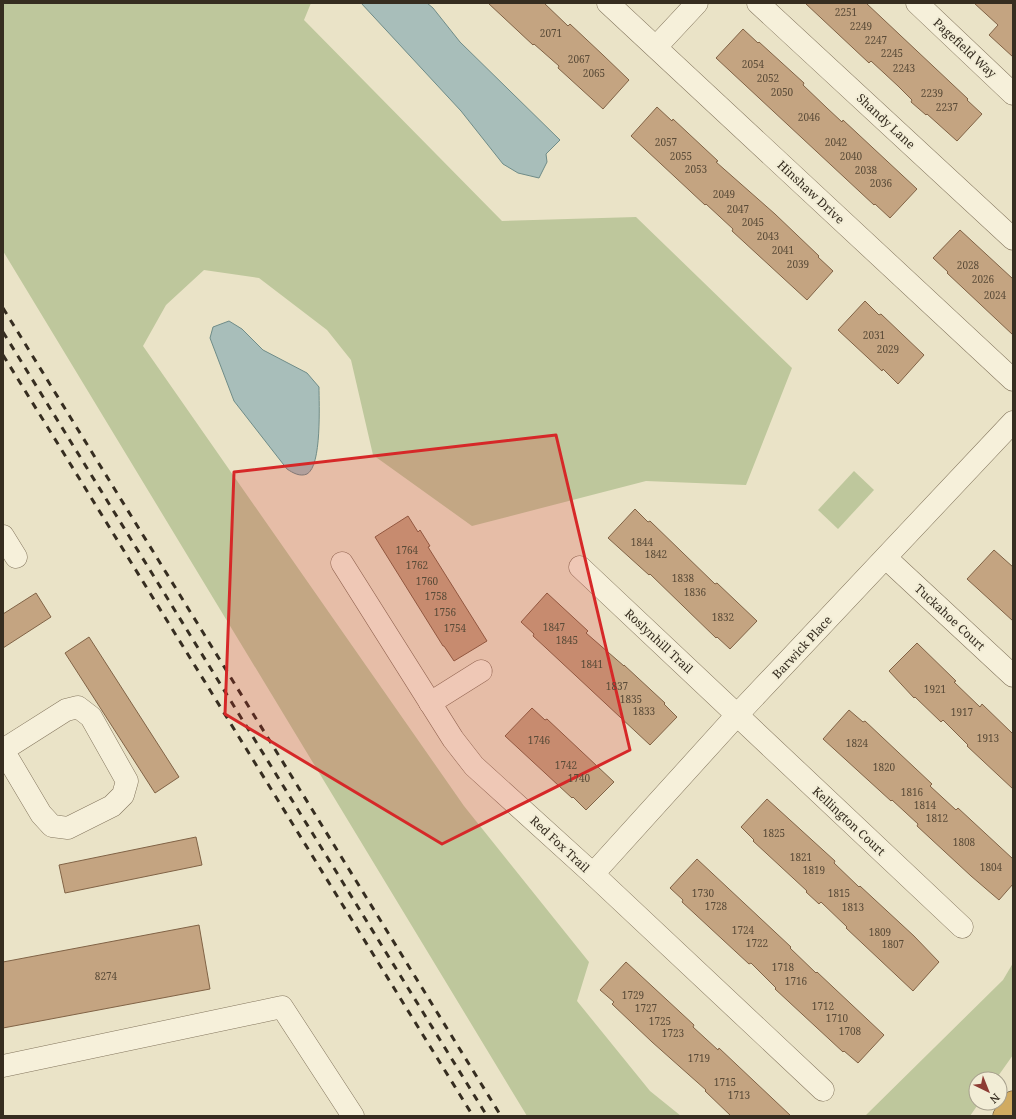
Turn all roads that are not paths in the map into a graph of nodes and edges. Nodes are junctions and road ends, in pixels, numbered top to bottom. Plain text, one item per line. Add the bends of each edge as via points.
1 (608, 3) edge
2 (697, 3) edge
3 (758, 3) edge
4 (916, 3) edge
5 (656, 47) junction
6 (1013, 94) edge
7 (1013, 239) edge
8 (1013, 380) edge
9 (1013, 422) edge
10 (3, 536) edge
11 (16, 557) dead end
12 (886, 558) junction
13 (342, 563) dead end
14 (580, 567) dead end
15 (481, 671) dead end
16 (1013, 676) edge
17 (430, 703) junction
18 (737, 716) junction
19 (3, 750) edge
20 (593, 874) junction
21 (962, 927) dead end
22 (3, 1066) edge
23 (823, 1090) dead end
24 (1013, 1102) edge
25 (353, 1116) edge
26 (1004, 1116) edge

1 - 5 street, Hinshaw Drive
2 - 5 street
3 - 7 street, Shandy Lane
4 - 6 street, Pagefield Way
5 - 8 street, Hinshaw Drive
9 - 12 street, Barwick Place
10 - 11 street
12 - 16 street, Tuckahoe Court
12 - 18 street, Barwick Place
13 - 17 street, Red Fox Trail
14 - 18 street, Roslynhill Trail
15 - 17 street
17 - 20 street, Red Fox Trail via 474,766
18 - 20 street, Barwick Place
18 - 21 street, Kellington Court
19 - 19 street via 66,710 78,707 91,717 127,781 123,795 112,806 68,828 52,826 41,814
20 - 23 street, Red Fox Trail
22 - 25 street via 282,1007
24 - 26 highway

